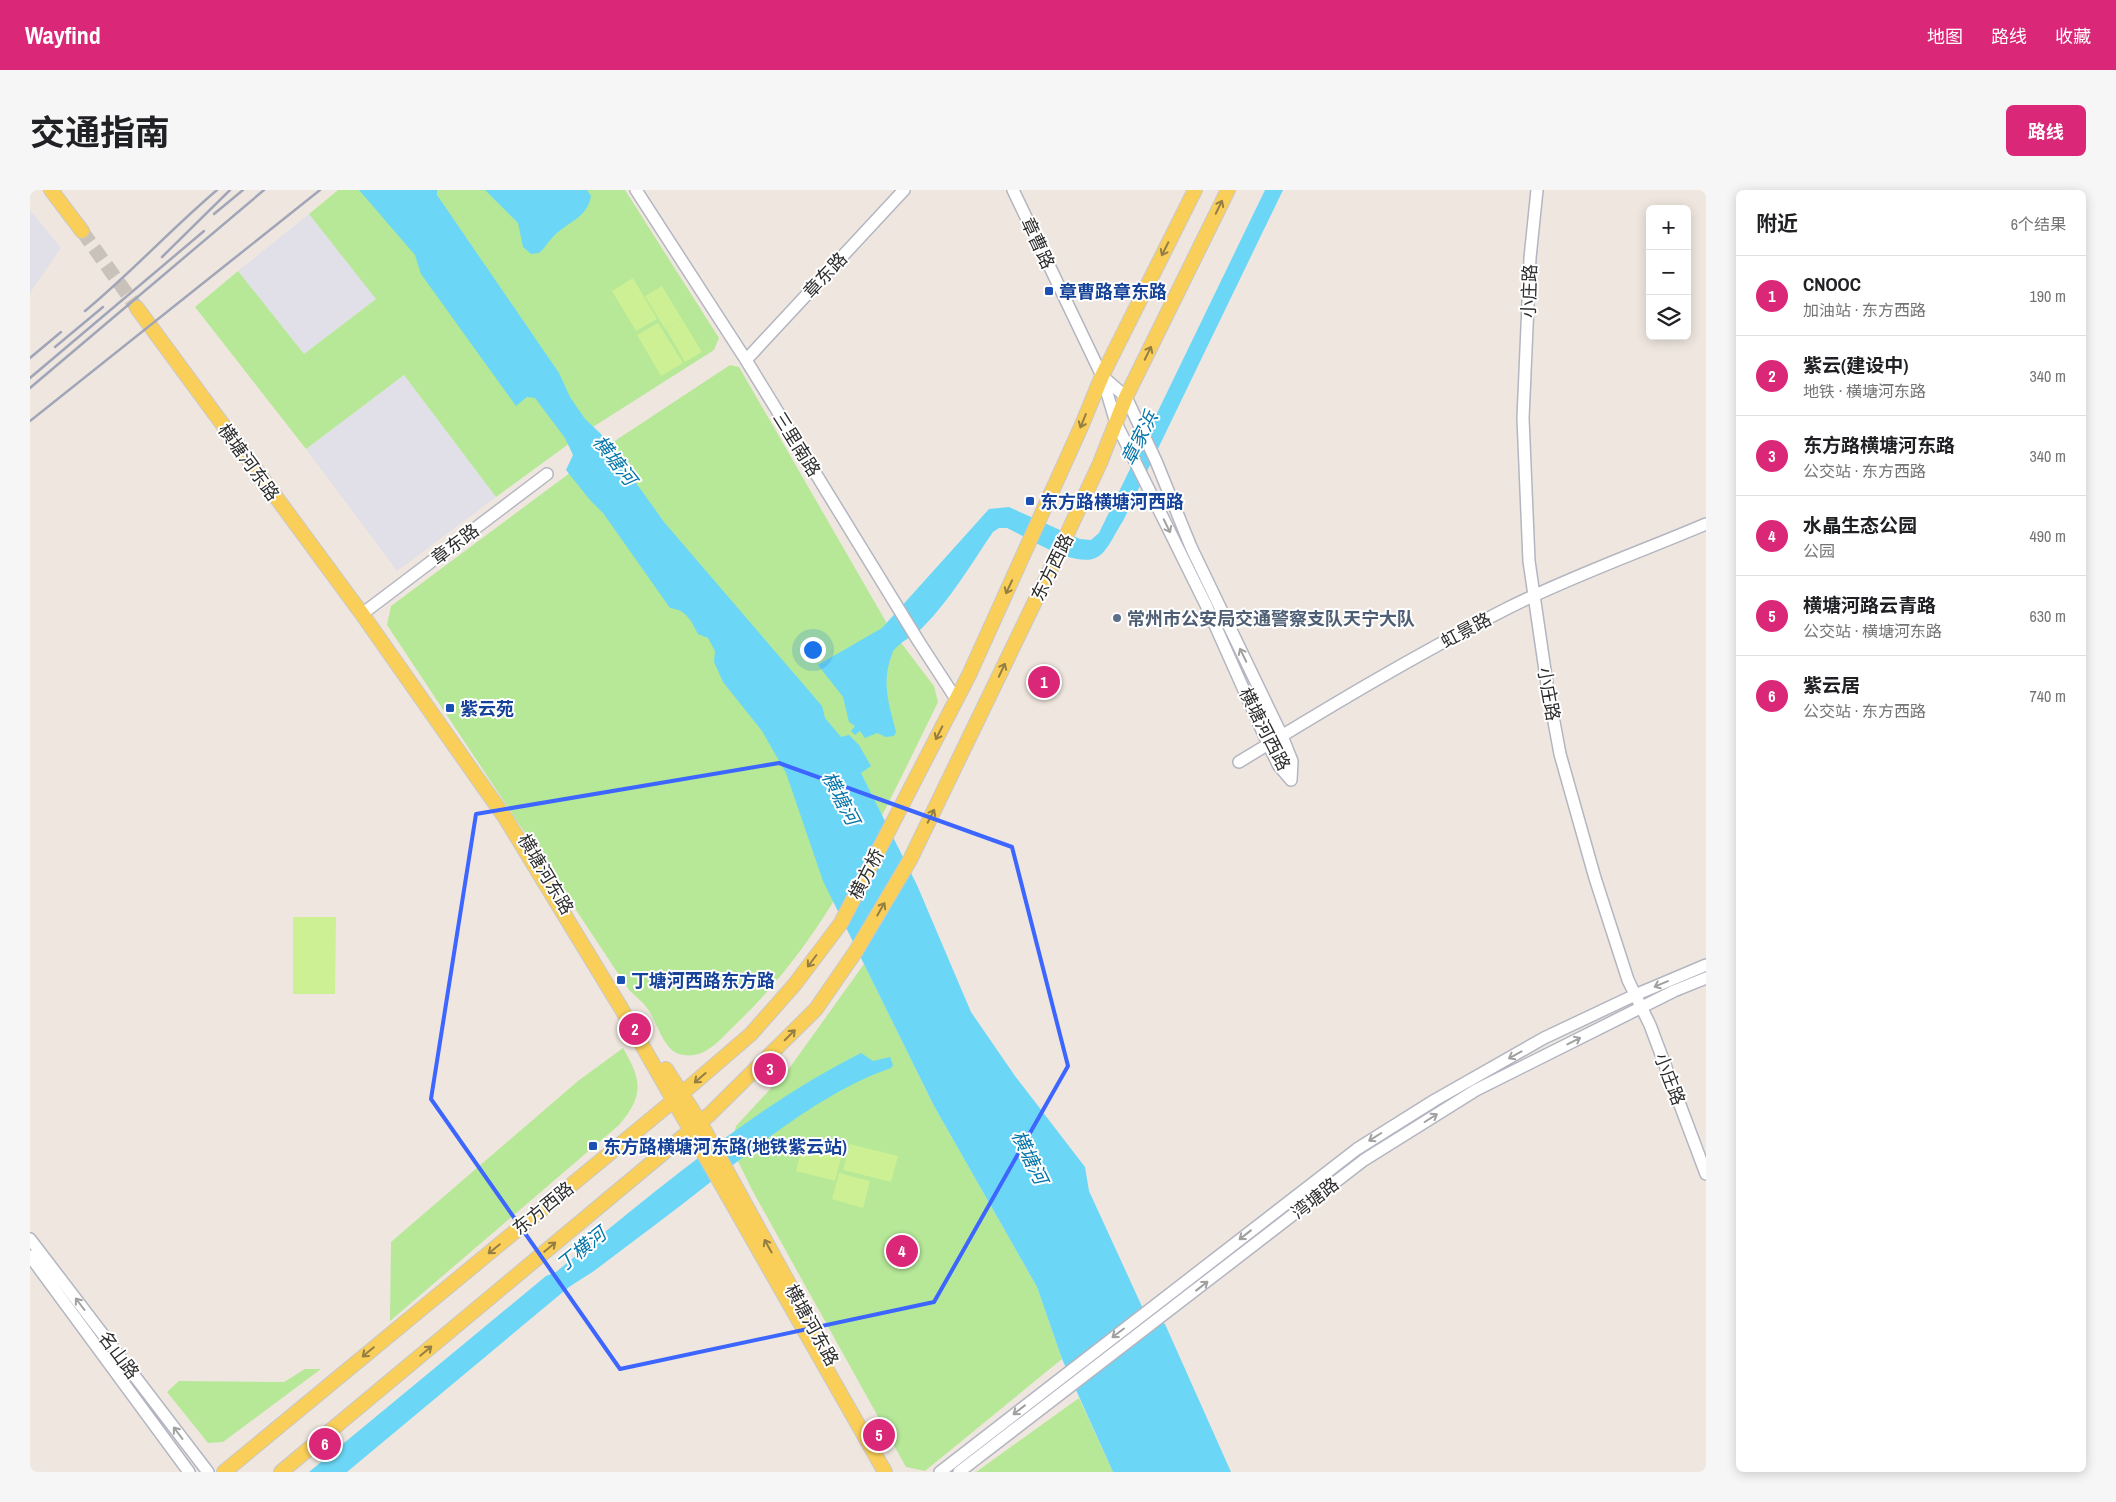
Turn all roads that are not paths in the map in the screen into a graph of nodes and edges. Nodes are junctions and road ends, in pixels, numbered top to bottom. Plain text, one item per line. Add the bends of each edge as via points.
1 (51, 190) edge
2 (636, 190) edge
3 (904, 190) edge
4 (1013, 190) edge
5 (1195, 190) edge
6 (1228, 190) edge
7 (1537, 190) edge
8 (82, 232) tunnel mouth
9 (137, 308) tunnel mouth
10 (746, 360) junction
11 (1102, 376) junction
12 (1126, 397) junction
13 (1116, 423) junction
14 (547, 474) dead end
15 (1706, 524) edge
16 (1534, 596) junction
17 (362, 614) junction
18 (956, 699) junction
19 (1282, 736) junction
20 (1268, 744) junction
21 (1239, 762) dead end
22 (892, 825) joint
23 (910, 860) joint
24 (841, 923) joint
25 (856, 951) joint
26 (1706, 965) edge
27 (1706, 978) edge
28 (1635, 995) junction
29 (1641, 1008) junction
30 (678, 1097) junction
31 (695, 1126) junction
32 (1706, 1174) edge
33 (726, 1182) junction
34 (30, 1239) edge
35 (30, 1256) edge
36 (188, 1472) edge
37 (208, 1472) edge
38 (224, 1472) edge
39 (281, 1472) edge
40 (885, 1472) edge
41 (893, 1472) edge
42 (940, 1472) edge
43 (959, 1472) edge

1 - 8 main road
2 - 10 street, 三里南路
3 - 10 street, 章东路
4 - 11 street, 章曹路
5 -> 11 main road, 东方西路
12 -> 6 main road, 东方西路
7 - 16 street, 小庄路 via 1530,258 1523,418 1529,561
9 - 17 main road, 横塘河东路
10 - 18 street, 三里南路
11 - 12 street, 横塘河西路
11 - 13 street, 横塘河西路
11 -> 18 main road, 东方西路 via 1042,516
12 - 13 main road, 东方西路
19 -> 12 street, 横塘河西路 via 1190,547
13 -> 20 street, 横塘河西路 via 1206,606
23 -> 13 main road, 东方西路 via 1070,529
14 - 17 street, 章东路
15 - 16 street, 虹景路
16 - 19 street, 虹景路 via 1389,671
16 - 28 street, 小庄路 via 1560,754 1595,878
17 - 30 main road, 横塘河东路 via 380,631 512,817
18 -> 22 main road, 东方西路
19 - 20 street, 虹景路
19 - 20 street, 横塘河西路 via 1292,761 1292,780 1278,766
20 - 21 street, 虹景路
22 - 24 main road, 横方桥
25 -> 23 main road, 横方桥
24 -> 30 main road, 东方西路 via 752,1034
31 -> 25 main road, 东方西路 via 816,1009
26 -> 28 street
27 - 29 street, 湾塘路
28 - 29 street, 小庄路
28 -> 42 street via 1544,1038 1356,1148
29 - 32 street, 小庄路
43 -> 29 street, 湾塘路 via 1364,1160 1476,1090
30 - 31 main road, 横塘河东路
30 -> 38 main road, 东方西路
31 - 33 main road, 横塘河东路
39 -> 31 main road, 东方西路
33 - 40 main road, 横塘河东路
41 -> 33 main road, 横塘河东路
37 -> 34 street, 名山路
35 - 36 street, 名山路

